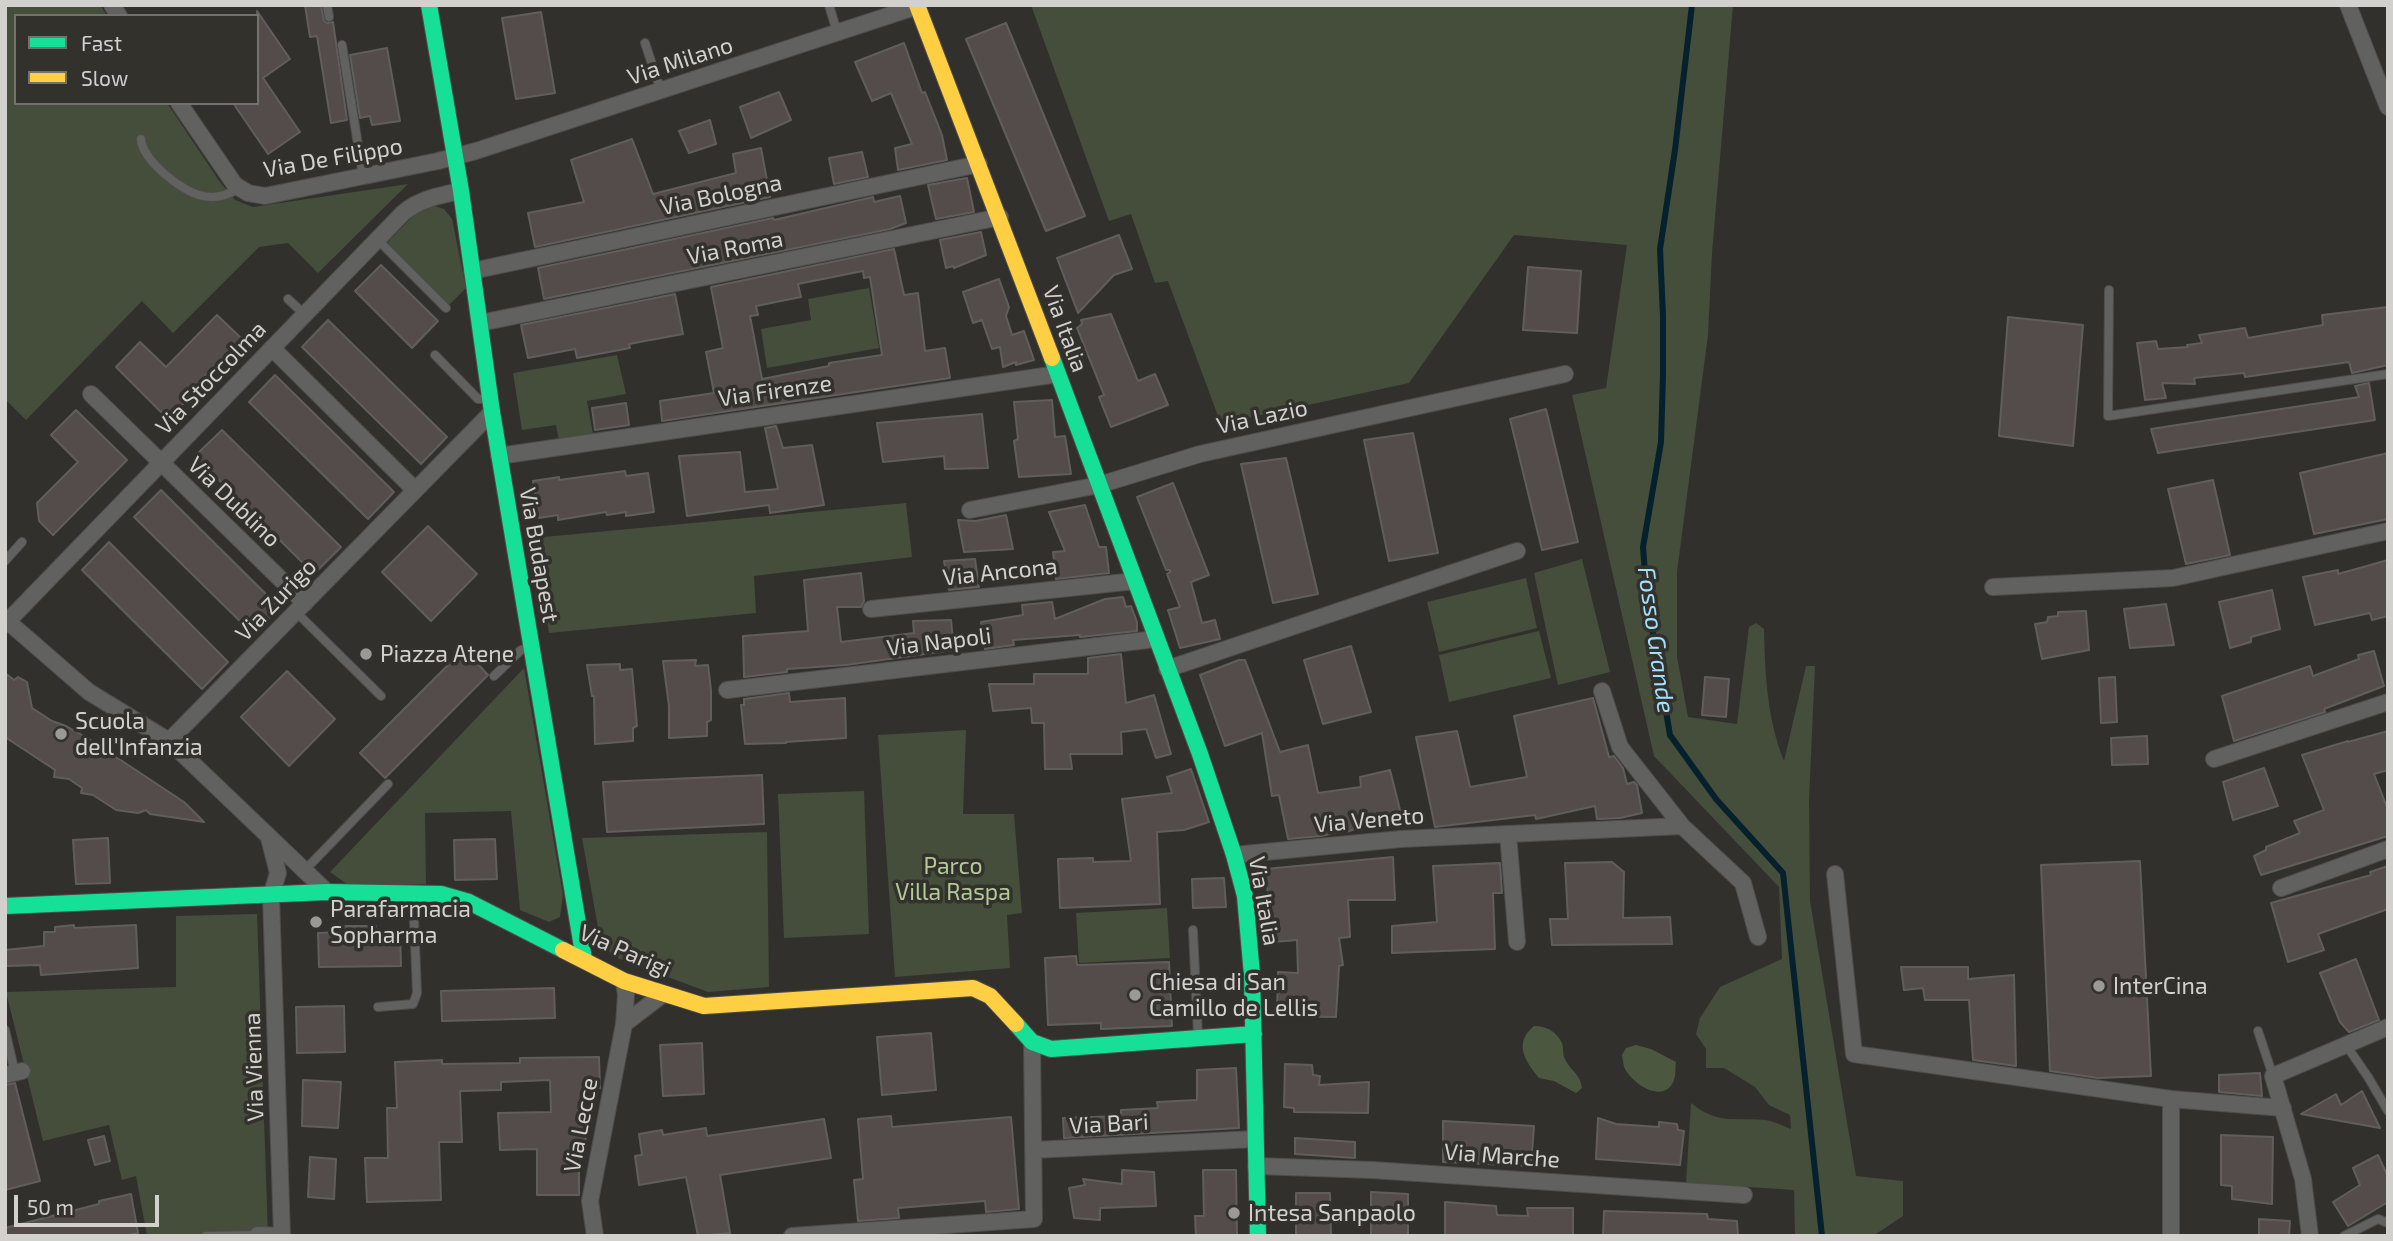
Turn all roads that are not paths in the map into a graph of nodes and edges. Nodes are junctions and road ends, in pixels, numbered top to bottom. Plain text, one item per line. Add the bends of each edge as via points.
1 (327, 5) edge
2 (429, 5) edge
3 (829, 5) edge
4 (2348, 5) edge
5 (917, 6) edge
6 (329, 17) dead end
7 (837, 32) junction
8 (645, 43) dead end
9 (341, 45) dead end
10 (661, 91) junction
11 (180, 105) edge
12 (2388, 107) edge
13 (141, 139) dead end
14 (456, 156) junction
15 (979, 164) junction
16 (363, 176) junction
17 (240, 188) junction
18 (461, 191) junction
19 (1000, 217) junction
20 (377, 239) junction
21 (472, 271) junction
22 (2109, 290) dead end
23 (288, 299) dead end
24 (446, 308) dead end
25 (304, 314) junction
26 (480, 323) junction
27 (272, 348) junction
28 (435, 355) dead end
29 (1058, 374) junction
30 (1564, 374) dead end
31 (2388, 374) edge
32 (91, 394) dead end
33 (491, 405) junction
34 (499, 456) junction
35 (161, 462) junction
36 (1099, 485) junction
37 (415, 490) junction
38 (970, 510) dead end
39 (2388, 531) edge
40 (22, 542) dead end
41 (1517, 551) dead end
42 (5, 561) edge
43 (1135, 580) junction
44 (1993, 587) dead end
45 (300, 607) junction
46 (871, 610) dead end
47 (6, 620) edge
48 (1156, 639) junction
49 (531, 647) junction
50 (1167, 670) junction
51 (494, 677) dead end
52 (727, 691) dead end
53 (1602, 691) dead end
54 (381, 696) dead end
55 (2388, 702) edge
56 (169, 741) junction
57 (2214, 759) dead end
58 (388, 785) dead end
59 (1682, 826) junction
60 (1508, 834) junction
61 (269, 838) junction
62 (2388, 849) edge
63 (1234, 855) junction
64 (304, 871) junction
65 (1835, 874) dead end
66 (2281, 888) dead end
67 (327, 892) junction
68 (414, 894) junction
69 (271, 896) junction
70 (5, 906) edge
71 (1193, 930) dead end
72 (1758, 937) dead end
73 (1517, 942) dead end
74 (584, 959) junction
75 (624, 981) junction
76 (663, 995) junction
77 (378, 1007) dead end
78 (624, 1024) junction
79 (2388, 1027) edge
80 (5, 1030) edge
81 (2259, 1031) dead end
82 (1254, 1034) junction
83 (1198, 1038) junction
84 (1032, 1042) junction
85 (2346, 1045) junction
86 (14, 1073) edge
87 (2273, 1076) junction
88 (2171, 1100) junction
89 (2283, 1108) junction
90 (2388, 1111) edge
91 (1255, 1139) junction
92 (1033, 1150) junction
93 (1256, 1166) junction
94 (1744, 1195) dead end
95 (2388, 1223) edge
96 (1035, 1227) edge
97 (258, 1235) edge
98 (206, 1236) edge
99 (282, 1236) edge
100 (595, 1236) edge
101 (792, 1236) edge
102 (1258, 1236) edge
103 (2171, 1236) edge
104 (2310, 1236) edge
105 (2344, 1236) edge

1 - 6 lane
2 - 14 street, Via Budapest
3 - 7 lane
4 - 12 street
5 - 7 street, Via Milano
5 - 15 street, Via Italia
7 - 10 street, Via Milano
8 - 10 lane
9 - 16 lane
10 - 14 street, Via Milano
11 - 17 street, Via De Filippo
13 - 17 lane via 154,163 180,186 201,196 223,197
14 - 16 street, Via De Filippo
14 - 18 street, Via Budapest
15 - 19 street, Via Italia
15 - 21 street, Via Bologna
16 - 17 street, Via De Filippo via 265,196
18 - 20 street, Via Stoccolma via 410,207
18 - 21 street, Via Budapest
19 - 26 street, Via Roma
19 - 29 street, Via Italia
20 - 24 lane
20 - 25 street, Via Stoccolma
21 - 26 street, Via Budapest
22 - 31 lane via 2108,416
23 - 25 lane
25 - 27 street, Via Stoccolma
26 - 33 street, Via Budapest
27 - 35 street, Via Stoccolma
27 - 37 street
28 - 33 lane via 478,399
29 - 34 street, Via Firenze
29 - 36 street, Via Italia
30 - 36 street, Via Lazio via 1200,453
32 - 35 street, Via Dublino
33 - 34 street, Via Budapest
33 - 37 street, Via Zurigo
34 - 49 street, Via Budapest
35 - 45 street, Via Dublino
35 - 47 street, Via Stoccolma
36 - 38 street, Via Lazio
36 - 43 street, Via Italia
37 - 45 street, Via Zurigo
39 - 44 street via 2173,578
40 - 42 lane
41 - 50 street
43 - 46 street, Via Ancona
43 - 48 street, Via Italia
45 - 54 lane
45 - 56 street, Via Zurigo
47 - 56 street via 89,692
48 - 50 street, Via Italia
48 - 52 street, Via Napoli
49 - 51 lane via 521,650
49 - 74 street, Via Budapest
50 - 63 street, Via Italia
53 - 59 street via 1620,747
55 - 57 street
56 - 61 street
58 - 64 lane
59 - 60 street, Via Veneto
59 - 72 street via 1743,883
60 - 63 street, Via Veneto
60 - 73 street
61 - 64 street
61 - 69 street, Via Vienna via 278,873
62 - 66 street
63 - 82 street, Via Italia via 1245,896
64 - 67 street
65 - 88 street via 1854,1054
67 - 68 street, Via Parigi
67 - 69 street, Via Parigi
68 - 74 street, Via Parigi via 441,894 469,902
68 - 77 lane via 417,993 413,1004
69 - 70 street, Via Parigi
69 - 99 street, Via Vienna
71 - 83 lane
74 - 75 street, Via Parigi
75 - 76 street, Via Parigi
75 - 78 street, Via Lecce
76 - 78 street
76 - 84 street, Via Parigi via 704,1006 972,988 990,996
78 - 100 street, Via Lecce via 590,1201
79 - 85 street
80 - 86 lane
81 - 87 lane
82 - 83 street
82 - 91 street, Via Italia
83 - 84 street via 1073,1049 1051,1049
84 - 92 street
85 - 87 street
85 - 90 lane
87 - 89 street
88 - 89 street
88 - 103 street
89 - 104 street via 2303,1179
91 - 92 street, Via Bari
91 - 93 street, Via Italia
92 - 96 street
93 - 94 street, Via Marche
93 - 102 street, Via Italia
95 - 105 lane via 2378,1219
96 - 101 street
97 - 98 lane
97 - 99 street

